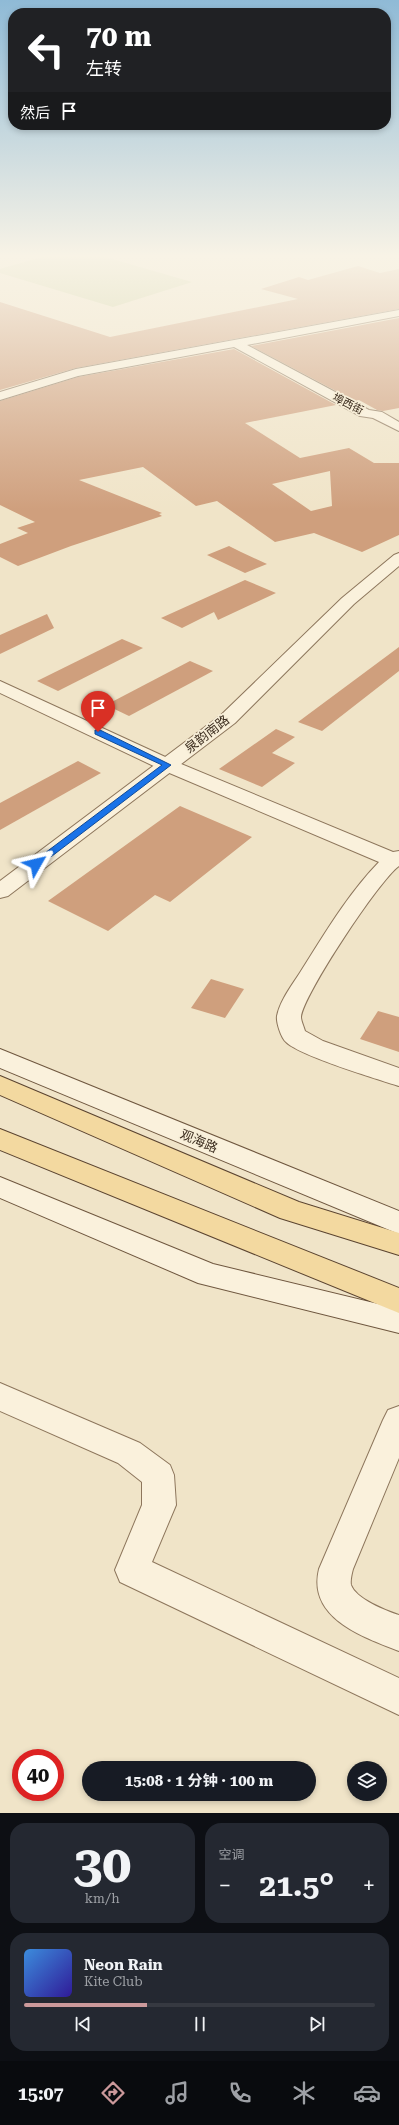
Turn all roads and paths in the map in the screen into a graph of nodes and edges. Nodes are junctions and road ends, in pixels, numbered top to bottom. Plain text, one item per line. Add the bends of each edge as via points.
1 (243, 342) edge
2 (235, 343) junction
3 (0, 396) edge
4 (399, 427) edge
5 (399, 558) edge
6 (0, 686) edge
7 (167, 765) junction
8 (395, 858) edge
9 (0, 891) edge
10 (0, 1058) edge
11 (399, 1077) edge
12 (0, 1085) edge
13 (0, 1139) edge
14 (0, 1187) edge
15 (399, 1223) edge
16 (399, 1244) edge
17 (399, 1301) edge
18 (399, 1321) edge
19 (0, 1397) edge
20 (399, 1420) edge
21 (399, 1633) edge
22 (399, 1697) edge

1 - 2 street
2 - 3 street via 76,372
2 - 4 street, 埠西街 via 365,413 377,415
5 - 7 street, 泉韵南路 via 348,601 228,719
6 - 7 street
7 - 8 street
7 - 9 street, 泉韵南路
8 - 11 street via 372,880 297,996 289,1017 294,1036 314,1047
10 - 15 street, 观海路
12 - 16 main road, 观海路 via 290,1210
13 - 17 main road
14 - 18 street via 208,1275
19 - 22 street via 129,1453 158,1475 159,1505 132,1570
20 - 21 street via 336,1569 334,1585 340,1598 354,1612

